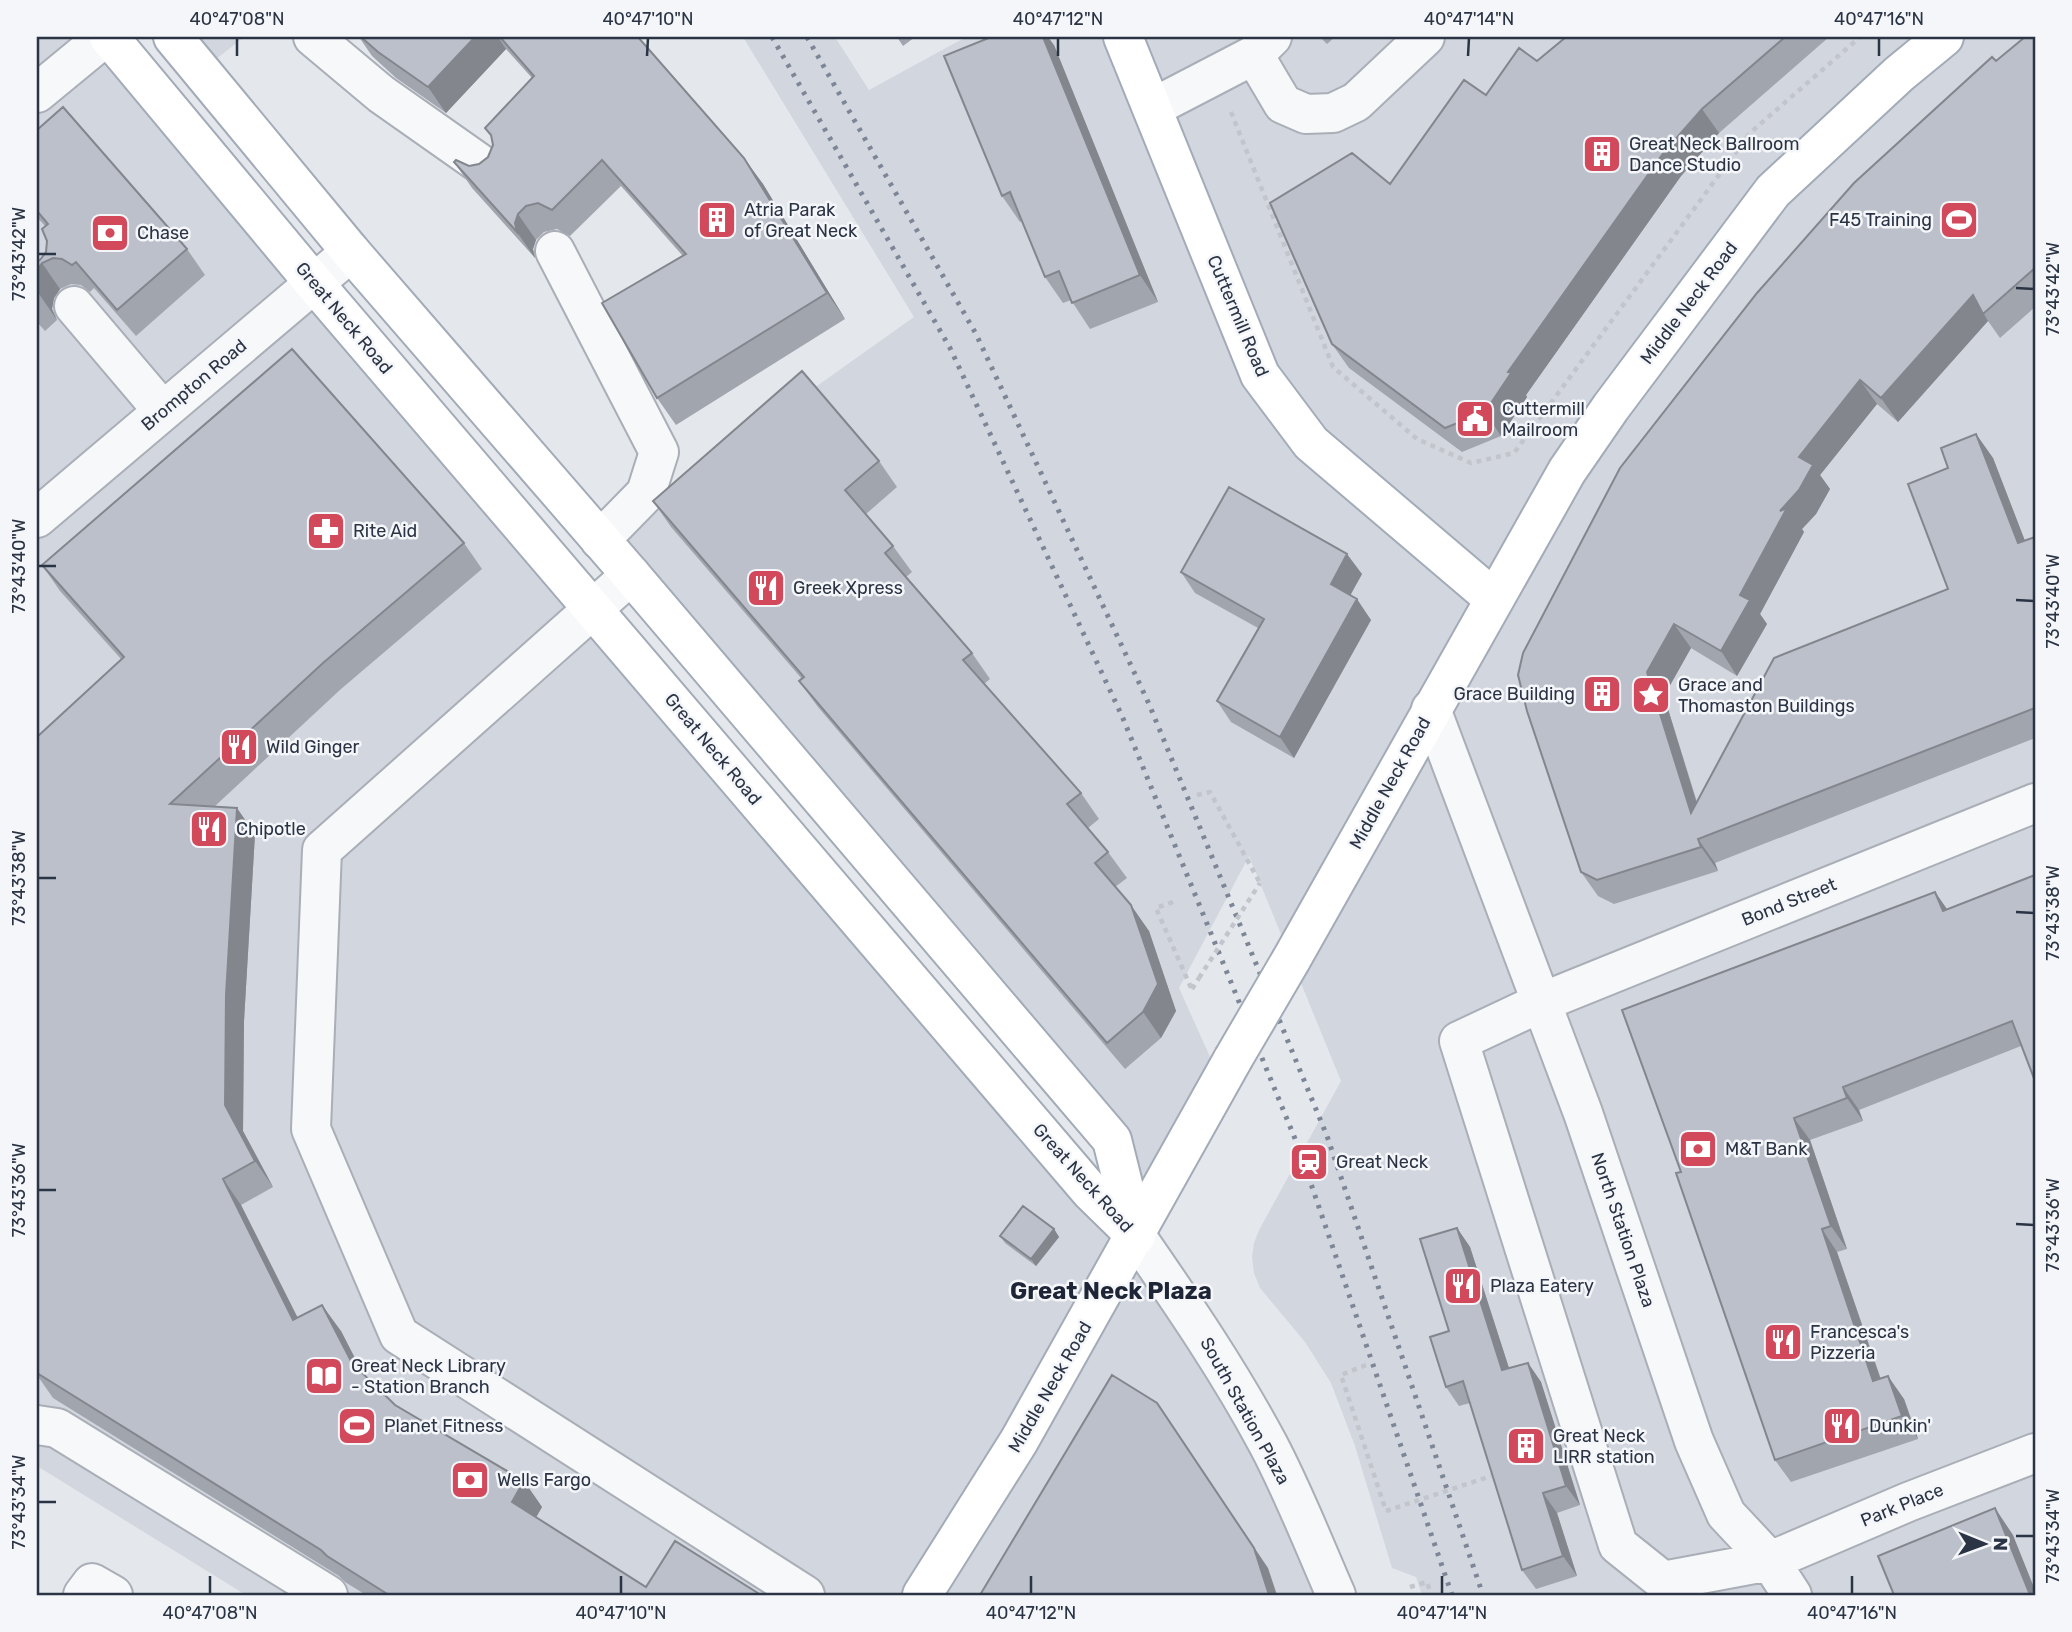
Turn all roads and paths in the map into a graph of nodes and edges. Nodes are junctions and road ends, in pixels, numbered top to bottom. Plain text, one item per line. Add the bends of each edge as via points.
1 (107, 37) edge
2 (173, 37) edge
3 (313, 37) edge
4 (1123, 37) edge
5 (1424, 37) edge
6 (1860, 37) edge
7 (1944, 37) edge
8 (1271, 42) edge
9 (1216, 75) junction
10 (37, 93) edge
11 (1152, 108) junction
12 (489, 170) edge
13 (555, 251) edge
14 (351, 252) junction
15 (314, 284) junction
16 (74, 306) edge
17 (163, 411) junction
18 (37, 518) edge
19 (600, 540) junction
20 (631, 575) junction
21 (1493, 598) junction
22 (594, 608) junction
23 (1431, 709) junction
24 (1197, 795) dead end
25 (2035, 803) edge
26 (1173, 902) dead end
27 (1542, 1002) junction
28 (1136, 1236) junction
29 (1366, 1365) dead end
30 (37, 1425) edge
31 (2035, 1453) edge
32 (1491, 1476) edge
33 (1770, 1561) junction
34 (1410, 1587) dead end
35 (83, 1595) edge
36 (113, 1595) edge
37 (328, 1595) edge
38 (805, 1595) edge
39 (922, 1595) edge
40 (1336, 1595) edge
41 (1431, 1595) edge
42 (1791, 1595) edge

1 - 10 street
1 - 15 main road, Great Neck Road
2 - 14 main road, Great Neck Road
3 - 12 street via 389,86
4 - 11 main road, Cuttermill Road
5 - 8 street via 1356,102 1334,113 1306,114 1283,104
6 - 9 path via 1750,133 1514,453 1471,463 1417,439 1334,367
7 - 21 main road, Middle Neck Road via 1773,191 1611,407 1567,471
8 - 9 street
9 - 11 street
11 - 21 main road, Cuttermill Road via 1260,375 1311,443
13 - 19 street via 636,380 659,452 646,493
14 - 15 street, Brompton Road
14 - 19 main road, Great Neck Road
15 - 17 street, Brompton Road
15 - 22 main road, Great Neck Road
16 - 17 street
17 - 18 street, Brompton Road
19 - 20 main road, Great Neck Road
20 - 22 street
20 - 28 main road, Great Neck Road via 1112,1140
21 - 23 main road, Middle Neck Road
22 - 28 main road, Great Neck Road via 1091,1192
22 - 38 street via 322,850 311,1129 399,1335
23 - 27 street, North Station Plaza
23 - 28 main road, Middle Neck Road, bridge
24 - 26 path, bridge via 1210,792 1260,883 1192,989 1156,908
25 - 27 street, Bond Street
27 - 33 street, North Station Plaza via 1694,1441 1726,1514
27 - 33 street, Bond Street via 1459,1041 1618,1545 1663,1581
28 - 39 main road, Middle Neck Road via 1019,1441
28 - 40 street, South Station Plaza via 1194,1320 1263,1435
29 - 32 path, bridge via 1341,1375 1386,1511
30 - 37 street via 57,1428
31 - 33 street, Park Place
33 - 42 street, North Station Plaza
34 - 41 path via 1427,1582
35 - 36 street via 92,1583

